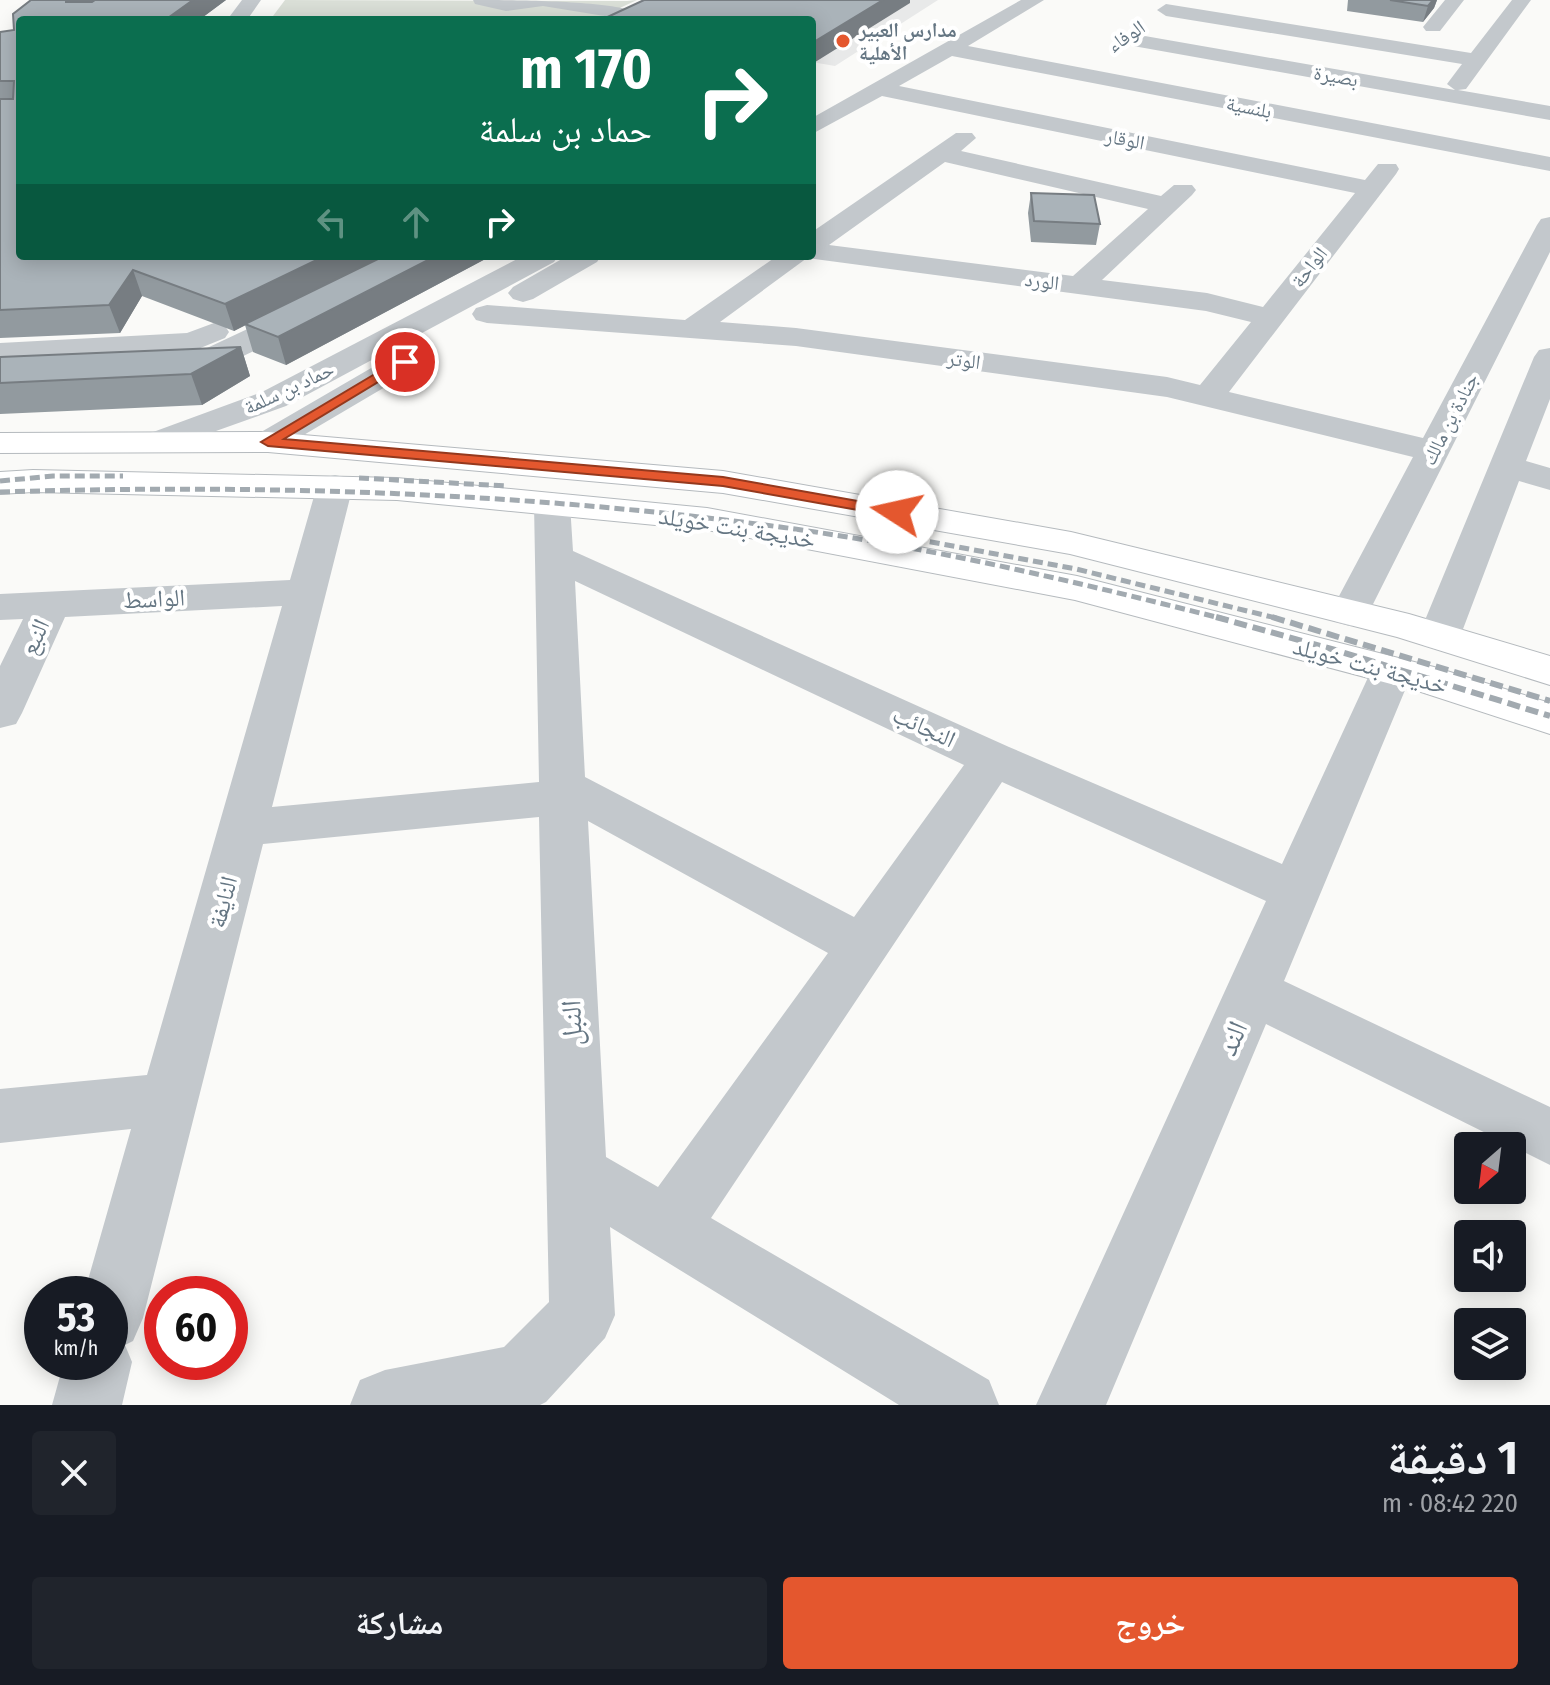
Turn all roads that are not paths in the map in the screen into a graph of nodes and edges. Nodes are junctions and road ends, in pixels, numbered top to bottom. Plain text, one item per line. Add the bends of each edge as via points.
1 (482, 0) edge
2 (540, 0) edge
3 (1006, 0) edge
4 (1035, 0) edge
5 (1455, 0) edge
6 (1497, 1) edge
7 (1521, 2) edge
8 (650, 5) edge
9 (1173, 5) edge
10 (1306, 8) dead end
11 (618, 16) edge
12 (625, 16) edge
13 (1433, 27) edge
14 (1282, 29) junction
15 (1110, 47) junction
16 (949, 49) junction
17 (1475, 60) junction
18 (1073, 73) junction
19 (1119, 82) junction
20 (880, 89) junction
21 (1450, 96) junction
22 (816, 107) edge
23 (999, 113) junction
24 (1550, 113) edge
25 (816, 125) edge
26 (1062, 126) junction
27 (1411, 138) junction
28 (941, 154) junction
29 (1218, 158) junction
30 (1550, 164) edge
31 (1371, 189) junction
32 (1166, 205) junction
33 (1550, 225) edge
34 (816, 241) edge
35 (816, 252) edge
36 (536, 260) edge
37 (580, 260) edge
38 (789, 260) edge
39 (1079, 286) junction
40 (322, 290) edge
41 (487, 314) junction
42 (1270, 318) junction
43 (691, 329) junction
44 (0, 352) edge
45 (204, 353) junction
46 (1550, 357) edge
47 (0, 373) edge
48 (288, 392) junction
49 (1208, 397) junction
50 (157, 442) junction
51 (268, 442) junction
52 (0, 443) edge
53 (1433, 451) junction
54 (1507, 467) junction
55 (1550, 479) edge
56 (0, 483) edge
57 (335, 486) junction
58 (552, 504) junction
59 (554, 557) junction
60 (307, 592) junction
61 (50, 604) junction
62 (0, 607) edge
63 (1350, 613) junction
64 (1439, 637) junction
65 (1392, 671) junction
66 (1550, 671) edge
67 (0, 713) edge
68 (1550, 719) edge
69 (993, 759) junction
70 (563, 792) junction
71 (243, 828) junction
72 (1296, 892) junction
73 (863, 946) junction
74 (1252, 991) junction
75 (169, 1099) junction
76 (0, 1116) edge
77 (1550, 1137) edge
78 (577, 1173) junction
79 (667, 1228) junction
80 (121, 1276) edge
81 (93, 1380) edge
82 (87, 1405) edge
83 (385, 1405) edge
84 (964, 1405) edge
85 (1071, 1405) edge

1 - 2 street via 506,5
2 - 11 street
3 - 22 street
4 - 16 street
5 - 13 street
6 - 7 street
7 - 17 street via 1486,36
8 - 12 street
9 - 14 street
9 - 15 street, الوفاء
10 - 14 street
14 - 17 street
15 - 18 street, الوفاء
15 - 21 street, بصيرة
16 - 18 street, بلنسية
16 - 20 street
17 - 21 street
18 - 19 street, بلنسية
19 - 26 street
19 - 27 street, بلنسية
20 - 23 street, الوقار
20 - 25 street
21 - 24 street, بصيرة
23 - 26 street, الوقار
23 - 28 street
26 - 29 street, الوقار
27 - 30 street, بلنسية
27 - 31 street, الواحة
28 - 32 street
28 - 34 street
29 - 31 street, الوقار
29 - 32 street
31 - 42 street, الواحة
32 - 39 street
33 - 53 street, جنادة بن مالك
35 - 39 street, الورد
36 - 48 street, حماد بن سلمة
37 - 41 street, حماد بن سلمة
38 - 43 street
39 - 42 street, الورد via 1207,302
40 - 45 street
41 - 43 street, الوتر
41 - 51 street, حماد بن سلمة
42 - 49 street, الواحة
43 - 49 street, الوتر via 811,339
44 - 45 street
45 - 47 street
45 - 48 street
46 - 54 street
48 - 50 street, حماد بن سلمة
49 - 53 street, الوتر
50 - 51 main road, خديجة بنت خويلد
50 - 52 main road, خديجة بنت خويلد
51 - 63 main road, خديجة بنت خويلد via 723,482 1071,543
53 - 63 street, جنادة بن مالك
54 - 55 street
54 - 64 street
56 - 57 main road, خديجة بنت خويلد
57 - 58 main road, خديجة بنت خويلد
57 - 60 street, النايفة
58 - 59 street, النبل
58 - 65 main road, خديجة بنت خويلد via 707,519 1077,588
59 - 69 street, النجائب
59 - 70 street, النبل
60 - 61 street, الواسط
60 - 71 street, النايفة
61 - 62 street, الواسط
61 - 67 street, النبع
63 - 64 main road, خديجة بنت خويلد
64 - 66 main road, خديجة بنت خويلد
65 - 68 main road, خديجة بنت خويلد
65 - 72 street, الند
69 - 72 street, النجائب
69 - 73 street
70 - 71 street
70 - 73 street
70 - 78 street, النبل
71 - 75 street, النايفة
72 - 74 street, الند
73 - 79 street
74 - 77 street
74 - 85 street, الند
75 - 76 street
75 - 80 street, النايفة
78 - 79 street
78 - 83 street, النبل via 582,1315 522,1378
79 - 84 street
81 - 82 street

